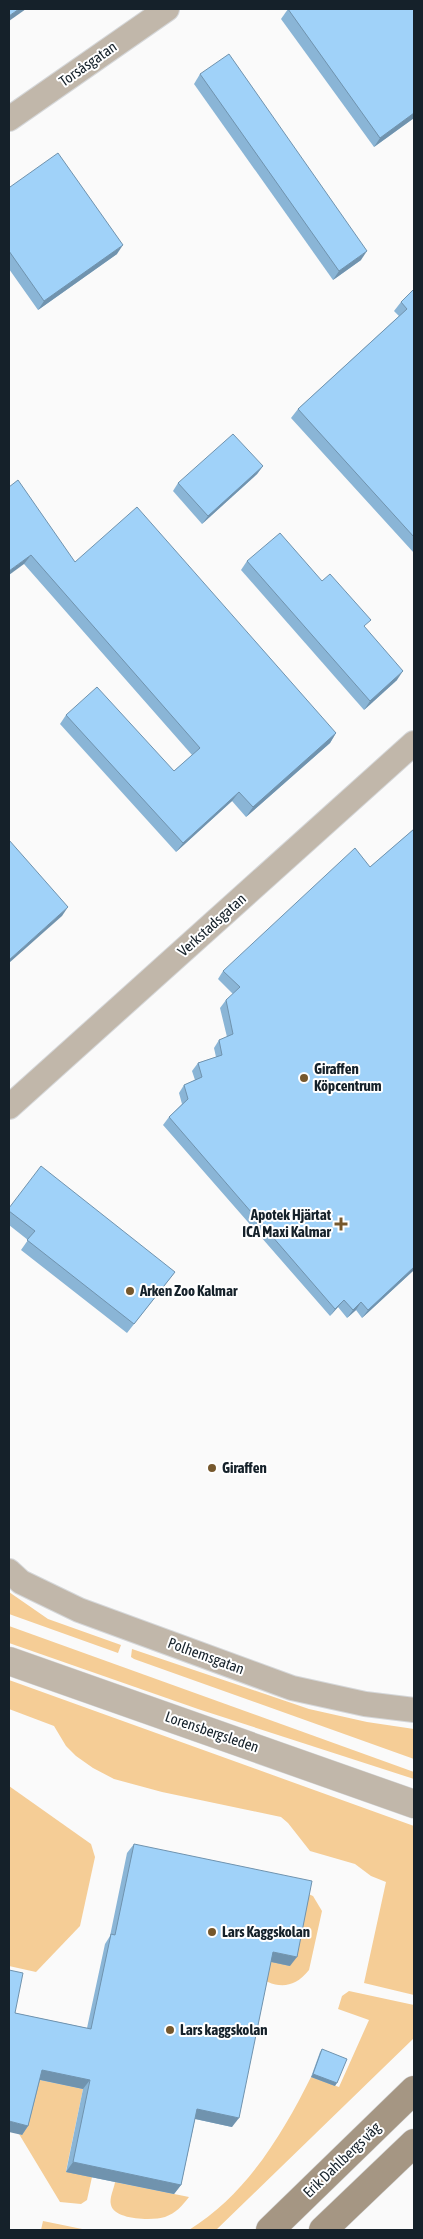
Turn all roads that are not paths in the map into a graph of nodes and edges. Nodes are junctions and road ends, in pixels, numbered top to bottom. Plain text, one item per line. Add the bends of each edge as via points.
1 (167, 9) edge
2 (9, 119) edge
3 (414, 743) edge
4 (9, 1107) edge
5 (9, 1571) edge
6 (9, 1661) edge
7 (414, 1710) edge
8 (414, 1804) edge
9 (414, 2090) edge
10 (414, 2143) edge
11 (270, 2230) edge
12 (323, 2230) edge

1 - 2 street, Torsåsgatan
3 - 4 street, Verkstadsgatan
5 - 7 street, Polhemsgatan via 21,1582 79,1610 292,1688 365,1704
6 - 8 street, Lorensbergsleden
9 - 11 main road, Erik Dahlbergs väg
10 - 12 main road

